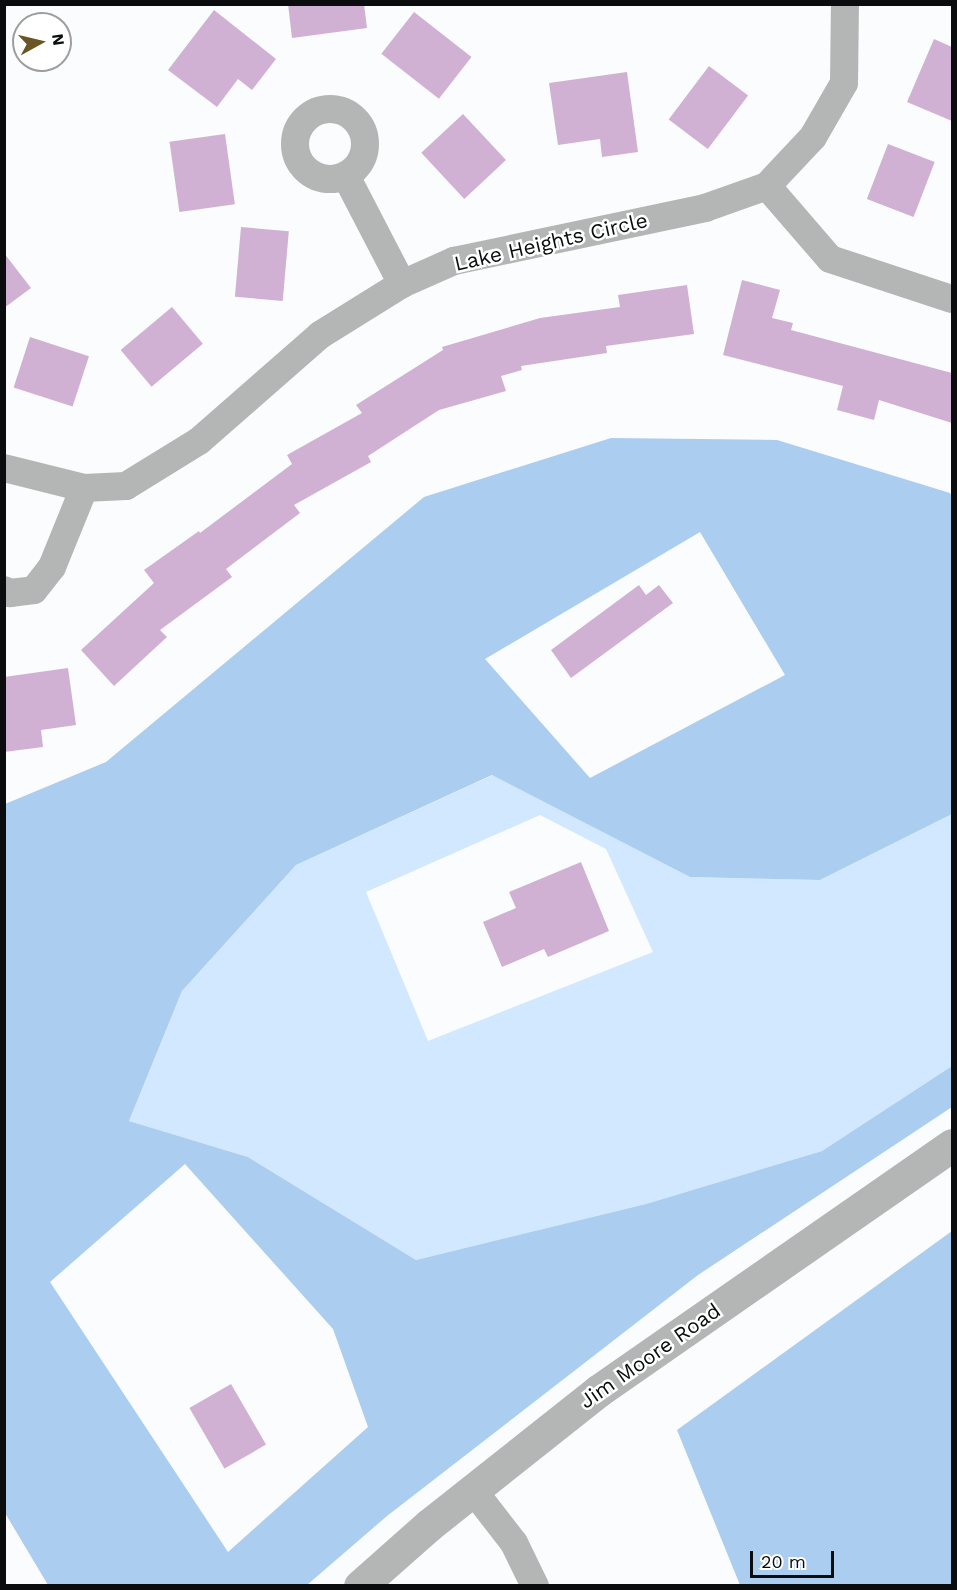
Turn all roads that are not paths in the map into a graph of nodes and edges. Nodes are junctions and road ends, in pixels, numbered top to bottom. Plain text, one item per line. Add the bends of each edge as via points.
1 (845, 4) edge
2 (346, 176) dead end
3 (767, 186) junction
4 (402, 284) junction
5 (952, 299) edge
6 (5, 470) edge
7 (84, 488) junction
8 (4, 590) edge
9 (952, 1145) edge
10 (473, 1490) junction
11 (360, 1586) edge
12 (535, 1586) edge

1 - 3 street, Lake Heights Circle via 844,83 813,138
2 - 4 street
3 - 4 street, Lake Heights Circle via 705,208 454,261
3 - 5 street via 830,259
4 - 7 street, Lake Heights Circle via 320,335 199,441 126,486
6 - 7 street, Lake Heights Circle
7 - 8 street via 52,567 34,590 10,594
9 - 10 street, Jim Moore Road via 598,1391
10 - 11 street, Jim Moore Road
10 - 12 street via 514,1543

